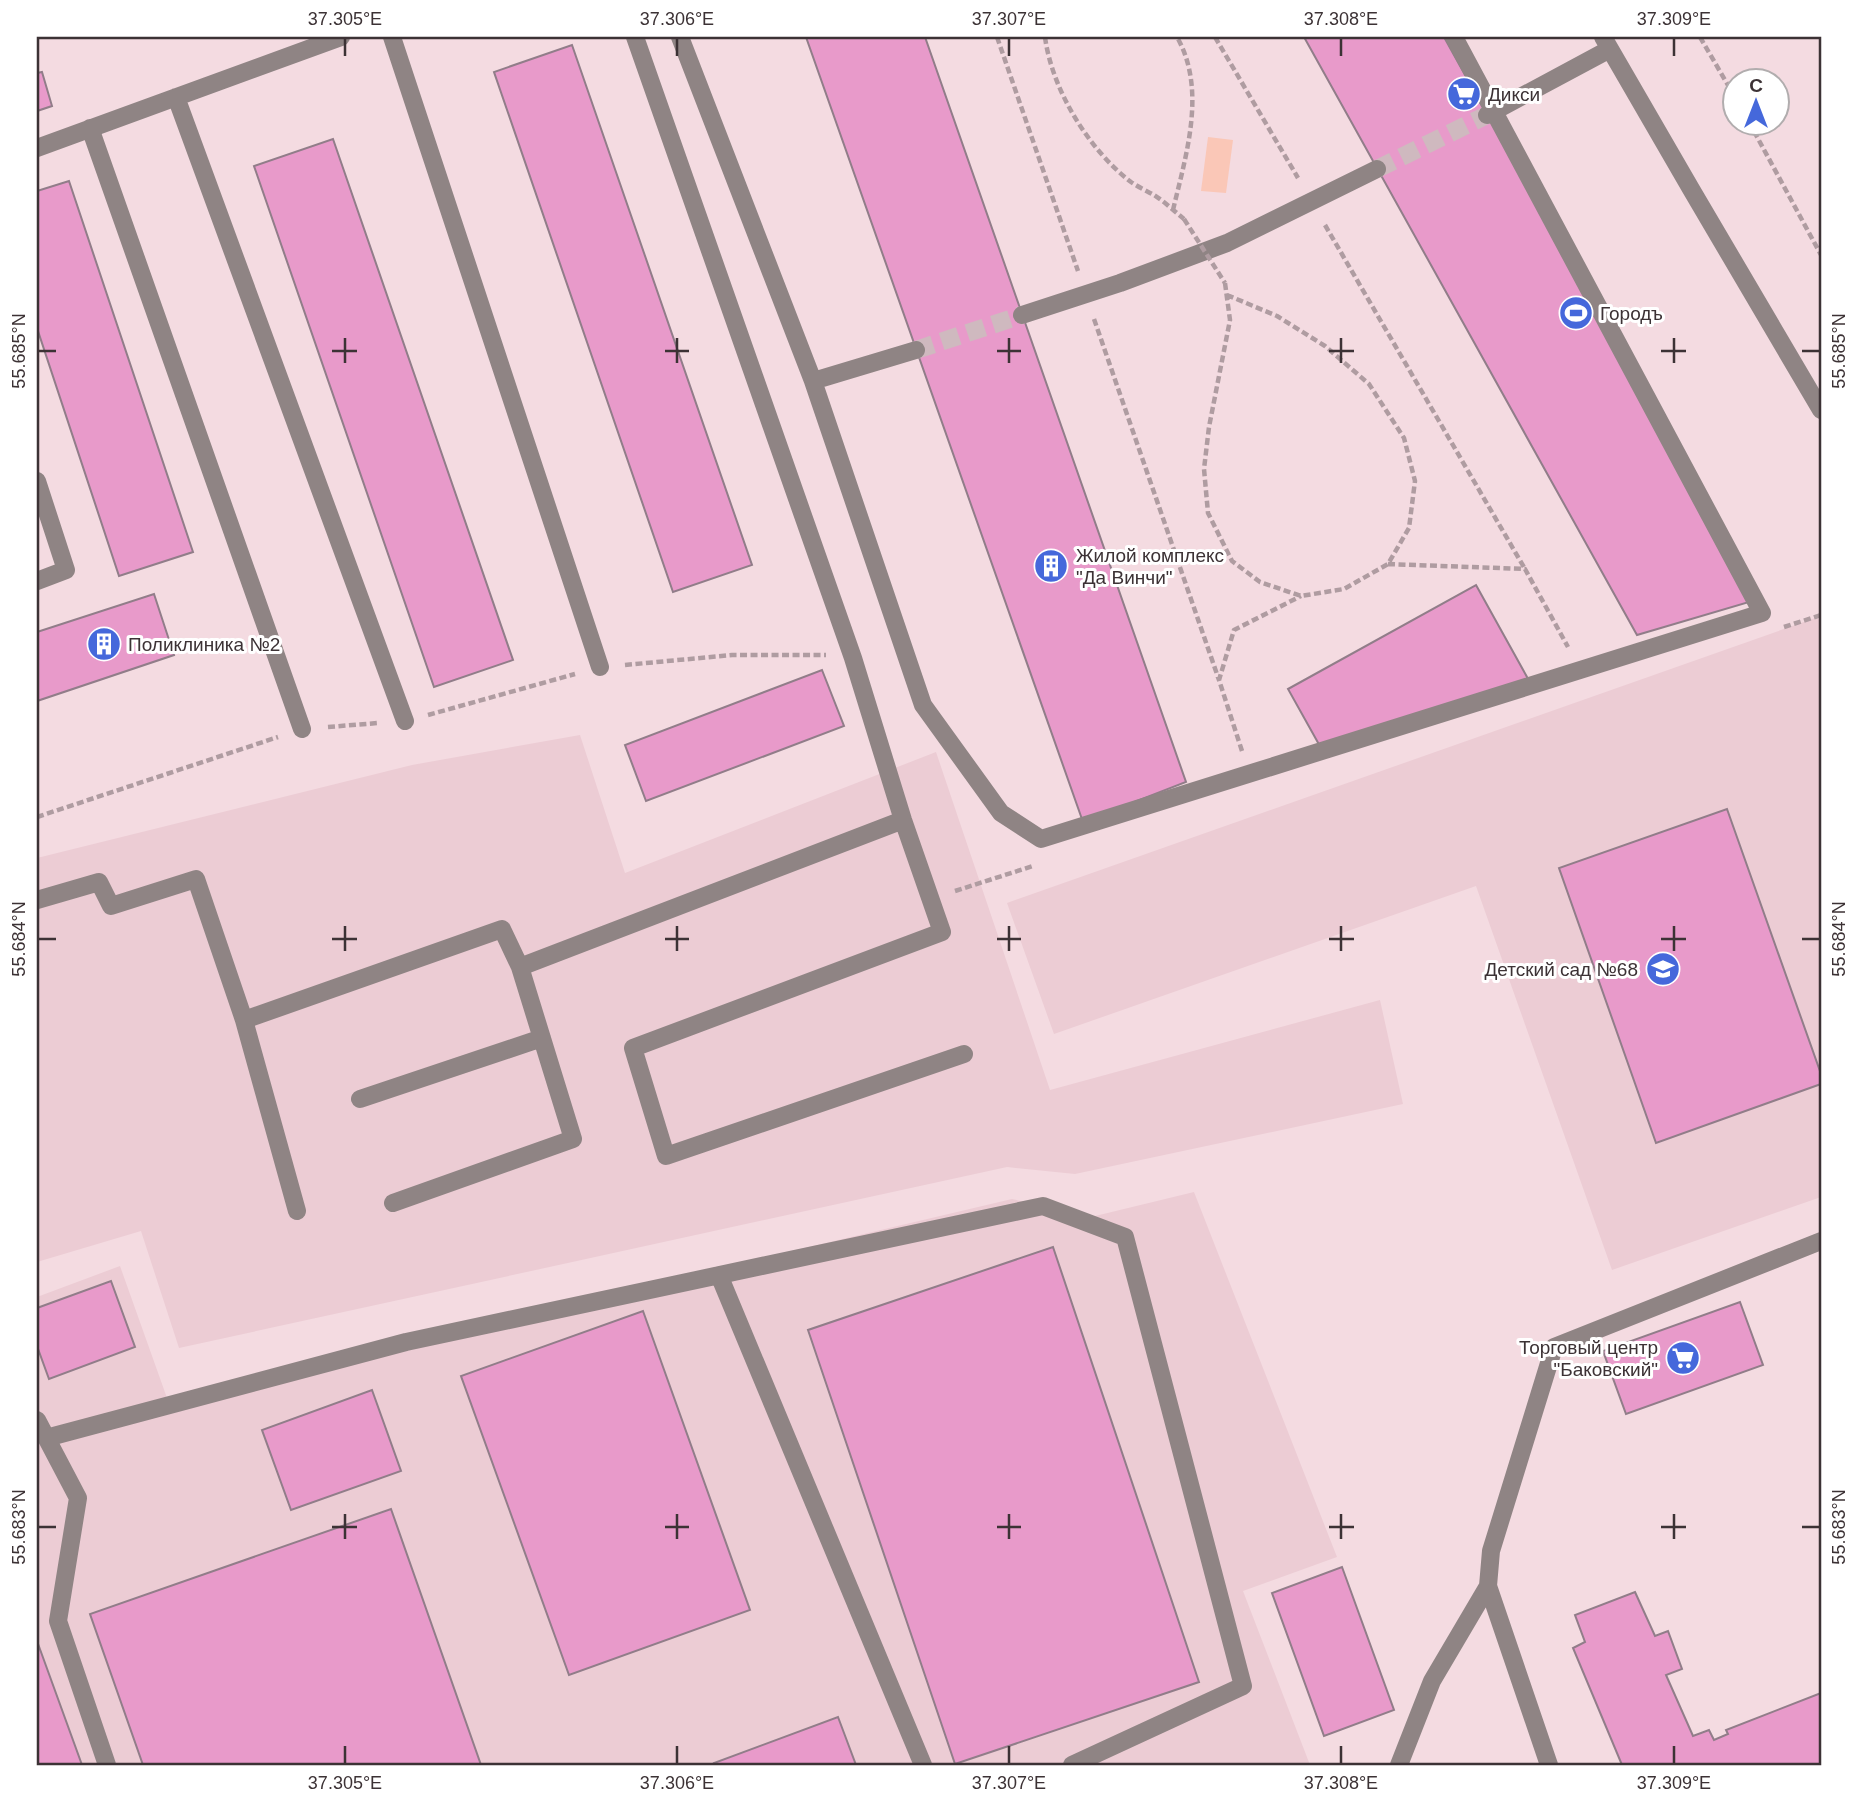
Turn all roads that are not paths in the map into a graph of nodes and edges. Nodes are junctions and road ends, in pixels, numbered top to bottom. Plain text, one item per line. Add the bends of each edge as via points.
1 (341, 37) edge
2 (392, 37) edge
3 (635, 37) edge
4 (680, 37) edge
5 (1454, 37) edge
6 (1606, 43) edge
7 (176, 97) junction
8 (1490, 113) junction
9 (90, 128) junction
10 (37, 148) edge
11 (1377, 169) tunnel mouth
12 (1022, 315) tunnel mouth
13 (916, 350) tunnel mouth
14 (813, 381) junction
15 (1821, 410) edge
16 (37, 481) edge
17 (37, 581) edge
18 (600, 667) road end
19 (405, 721) dead end
20 (302, 729) dead end
21 (903, 820) junction
22 (37, 900) edge
23 (520, 967) junction
24 (244, 1020) junction
25 (542, 1038) junction
26 (964, 1055) dead end
27 (360, 1099) dead end
28 (393, 1203) dead end
29 (297, 1211) dead end
30 (1821, 1241) edge
31 (719, 1275) junction
32 (37, 1420) edge
33 (46, 1438) junction
34 (1489, 1586) junction
35 (107, 1765) edge
36 (923, 1765) edge
37 (1072, 1765) edge
38 (1399, 1765) edge
39 (1549, 1765) edge

1 - 7 street
2 - 18 street
3 - 21 street via 853,658
4 - 14 street
5 - 8 street
6 - 8 street
6 - 15 street
7 - 9 street
7 - 19 street
8 - 14 street via 1762,613 1041,839 1001,813 923,705
9 - 10 street
9 - 20 street
11 - 12 street via 1227,243
13 - 14 street
16 - 17 street via 66,570
21 - 23 street
21 - 26 street via 942,932 633,1048 666,1156
22 - 24 street via 99,882 111,906 196,879
23 - 24 street via 502,929
23 - 25 street
24 - 29 street
25 - 27 street
25 - 28 street via 573,1139
30 - 34 street via 1554,1347 1491,1551
31 - 33 street via 406,1342
31 - 36 street
31 - 37 street via 1043,1206 1125,1237 1243,1685
32 - 33 street
33 - 35 street via 78,1499 58,1621
34 - 38 street via 1432,1681
34 - 39 street

